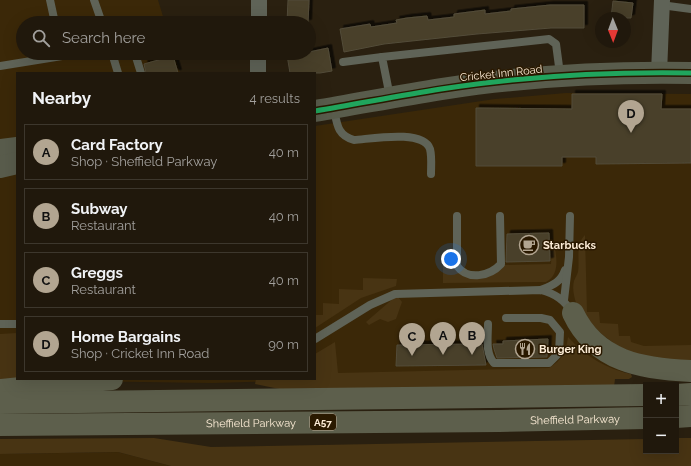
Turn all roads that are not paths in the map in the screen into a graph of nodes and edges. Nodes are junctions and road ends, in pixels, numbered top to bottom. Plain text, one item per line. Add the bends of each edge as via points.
1 (50, 0) edge
2 (94, 0) edge
3 (259, 0) edge
4 (661, 2) edge
5 (691, 8) edge
6 (53, 16) edge
7 (100, 16) edge
8 (259, 16) edge
9 (382, 56) junction
10 (37, 60) edge
11 (114, 60) edge
12 (137, 60) edge
13 (258, 60) edge
14 (343, 62) dead end
15 (0, 66) edge
16 (118, 72) edge
17 (141, 72) edge
18 (258, 72) edge
19 (659, 73) junction
20 (691, 73) edge
21 (560, 77) junction
22 (390, 98) junction
23 (325, 109) edge
24 (16, 148) edge
25 (0, 150) edge
26 (16, 163) edge
27 (0, 167) edge
28 (431, 174) dead end
29 (457, 216) dead end
30 (500, 216) dead end
31 (570, 216) dead end
32 (569, 257) junction
33 (541, 290) junction
34 (568, 307) junction
35 (506, 318) dead end
36 (0, 324) edge
37 (16, 324) edge
38 (488, 324) dead end
39 (316, 338) edge
40 (691, 371) edge
41 (102, 380) edge
42 (0, 390) edge
43 (691, 394) edge
44 (643, 395) edge
45 (679, 395) edge
46 (0, 403) edge
47 (691, 416) edge
48 (679, 417) edge
49 (643, 418) edge
50 (0, 425) edge

1 - 6 lane
2 - 7 lane
3 - 8 street
4 - 5 lane
4 - 19 street
9 - 14 lane
9 - 21 lane via 549,39 556,44
9 - 22 lane
10 - 15 lane
11 - 16 lane
12 - 17 lane
13 - 18 street
19 - 20 street, Cricket Inn Road
19 - 21 street, Cricket Inn Road
21 - 22 street, Cricket Inn Road via 513,80
22 - 23 street, Cricket Inn Road
23 - 28 lane via 345,137 354,140 415,137 424,141 430,149
24 - 25 street
26 - 27 street
29 - 30 lane via 457,266 467,274 476,275 492,272 501,264
31 - 32 lane
32 - 33 lane via 563,276 556,284
32 - 34 lane
33 - 34 lane via 550,292
33 - 39 lane via 396,294 370,306
34 - 40 highway via 595,343 622,360 652,369
35 - 38 lane via 550,320 560,332 559,353 549,363 494,363 489,358
36 - 37 lane
41 - 42 highway
43 - 45 highway
44 - 46 highway, Sheffield Parkway / A57
47 - 48 highway
49 - 50 highway, Sheffield Parkway / A57

